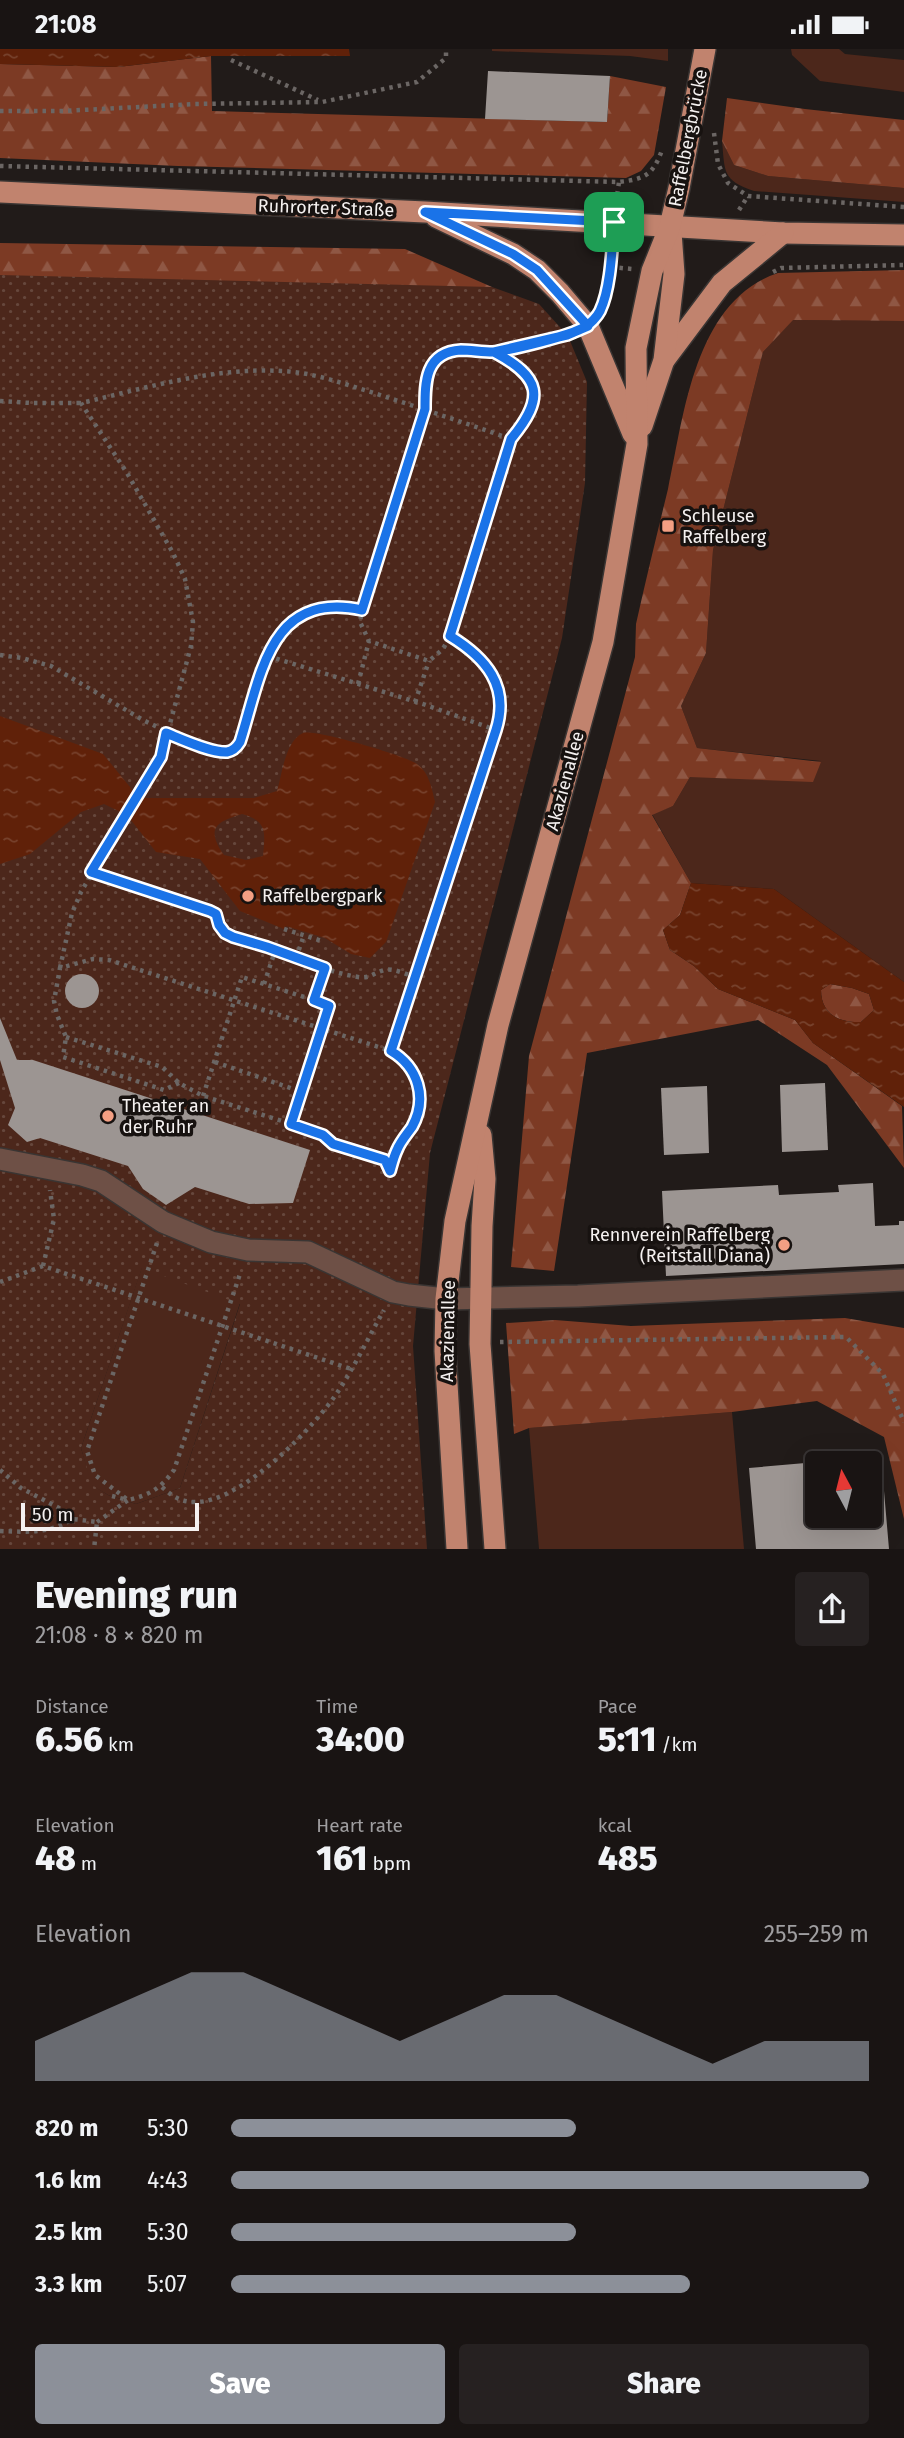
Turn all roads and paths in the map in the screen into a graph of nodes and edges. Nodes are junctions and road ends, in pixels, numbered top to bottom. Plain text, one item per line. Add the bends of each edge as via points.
1 (446, 49) edge
2 (705, 49) edge
3 (231, 60) dead end
4 (322, 102) junction
5 (0, 111) edge
6 (713, 135) dead end
7 (664, 143) dead end
8 (0, 166) edge
9 (619, 182) junction
10 (0, 192) edge
11 (904, 207) edge
12 (425, 212) junction
13 (614, 222) junction
14 (670, 226) junction
15 (783, 233) junction
16 (904, 235) edge
17 (904, 265) edge
18 (770, 273) dead end
19 (588, 326) junction
20 (494, 352) junction
21 (664, 360) junction
22 (0, 401) edge
23 (81, 403) junction
24 (425, 409) junction
25 (511, 439) junction
26 (637, 444) junction
27 (362, 610) junction
28 (450, 636) junction
29 (369, 641) junction
30 (0, 655) edge
31 (268, 656) junction
32 (429, 661) junction
33 (358, 684) junction
34 (415, 702) junction
35 (496, 730) junction
36 (166, 733) junction
37 (91, 872) junction
38 (285, 929) dead end
39 (304, 935) junction
40 (323, 941) dead end
41 (275, 951) junction
42 (296, 958) junction
43 (60, 968) junction
44 (325, 968) junction
45 (415, 977) junction
46 (264, 984) junction
47 (314, 1000) junction
48 (234, 1002) junction
49 (322, 1029) junction
50 (66, 1037) junction
51 (391, 1051) junction
52 (215, 1062) junction
53 (179, 1083) junction
54 (302, 1092) junction
55 (203, 1096) junction
56 (480, 1115) junction
57 (291, 1124) junction
58 (0, 1159) edge
59 (47, 1168) junction
60 (163, 1222) junction
61 (248, 1250) junction
62 (43, 1266) junction
63 (904, 1280) edge
64 (0, 1282) edge
65 (393, 1292) junction
66 (139, 1296) junction
67 (480, 1298) junction
68 (446, 1299) junction
69 (223, 1326) junction
70 (480, 1344) junction
71 (351, 1369) junction
72 (904, 1422) edge
73 (0, 1470) edge
74 (162, 1487) junction
75 (108, 1495) dead end
76 (128, 1500) junction
77 (73, 1518) junction
78 (97, 1522) junction
79 (0, 1531) edge
80 (94, 1549) edge
81 (457, 1549) edge
82 (495, 1549) edge

1 - 4 path via 446,58 417,82
2 - 14 main road, Raffelbergbrücke
3 - 4 path
4 - 5 path
6 - 11 path via 718,164 728,183 748,196
7 - 9 path via 655,168 637,180
8 - 9 path
9 - 13 path
10 - 12 main road, Ruhrorter Straße
12 - 13 main road, Ruhrorter Straße
12 - 19 main road via 537,270
13 - 14 main road, Ruhrorter Straße
13 - 19 path via 611,267 599,312
14 - 15 main road, Ruhrorter Straße
14 - 21 main road, Akazienallee via 674,281
14 - 26 main road, Akazienallee via 652,271 636,348
15 - 16 main road, Ruhrorter Straße
15 - 21 main road via 722,283
17 - 18 path via 781,268
19 - 20 path
19 - 26 main road
20 - 24 path via 463,350 440,356 426,377
20 - 25 path via 520,368 533,389 530,414
21 - 26 main road, Akazienallee
22 - 23 path
23 - 24 path via 213,375 282,371 327,379
23 - 36 path via 133,483 185,579 194,622
24 - 25 path
24 - 27 path
25 - 28 path
26 - 56 main road, Akazienallee via 603,642 498,1025
27 - 29 path via 360,622
27 - 31 path via 331,606 298,617 275,639
28 - 32 path
28 - 35 path via 469,648 492,675 499,691
29 - 32 path
29 - 33 path
30 - 36 path via 51,666
31 - 33 path
31 - 36 path via 235,749 217,751
32 - 34 path
33 - 34 path
34 - 35 path
35 - 45 path
36 - 37 path via 161,757
37 - 41 path via 210,911 225,933
37 - 43 path via 72,913
38 - 39 path
39 - 40 path
39 - 42 path
41 - 42 path
41 - 46 path
42 - 44 path
43 - 48 path via 93,959 109,960
43 - 50 path via 54,1001
44 - 45 path via 360,978 383,970
44 - 47 path
45 - 51 path
46 - 47 path
46 - 48 path via 242,977
47 - 49 path via 329,1006
48 - 49 path
48 - 52 path
49 - 51 path
49 - 54 path
50 - 53 path via 162,1067
50 - 53 path via 63,1056 164,1090
51 - 57 path via 412,1069 421,1098 390,1171 385,1160 333,1144 323,1135
52 - 54 path
52 - 55 path
53 - 55 path
54 - 57 path
55 - 57 path
56 - 67 main road, Akazienallee via 485,1179
56 - 68 main road, Akazienallee via 455,1221
58 - 59 lane
59 - 60 lane via 101,1181
59 - 62 path via 54,1219
60 - 61 lane via 211,1242
60 - 66 path
61 - 65 lane via 308,1252
61 - 69 path
62 - 64 path
62 - 66 path
63 - 67 lane
65 - 68 lane
65 - 71 path
66 - 69 path
66 - 76 path via 87,1451 95,1475
67 - 68 lane
67 - 70 main road, Akazienallee
68 - 81 main road, Akazienallee via 444,1352
69 - 71 path
69 - 74 path via 174,1470
70 - 72 path via 846,1337 883,1374
70 - 82 main road, Akazienallee
71 - 74 path via 308,1430 249,1482 214,1500 196,1503 174,1498
73 - 77 path via 21,1488
74 - 76 path
75 - 76 path
76 - 78 path
77 - 78 path
77 - 79 path via 58,1528 37,1532
78 - 80 path

